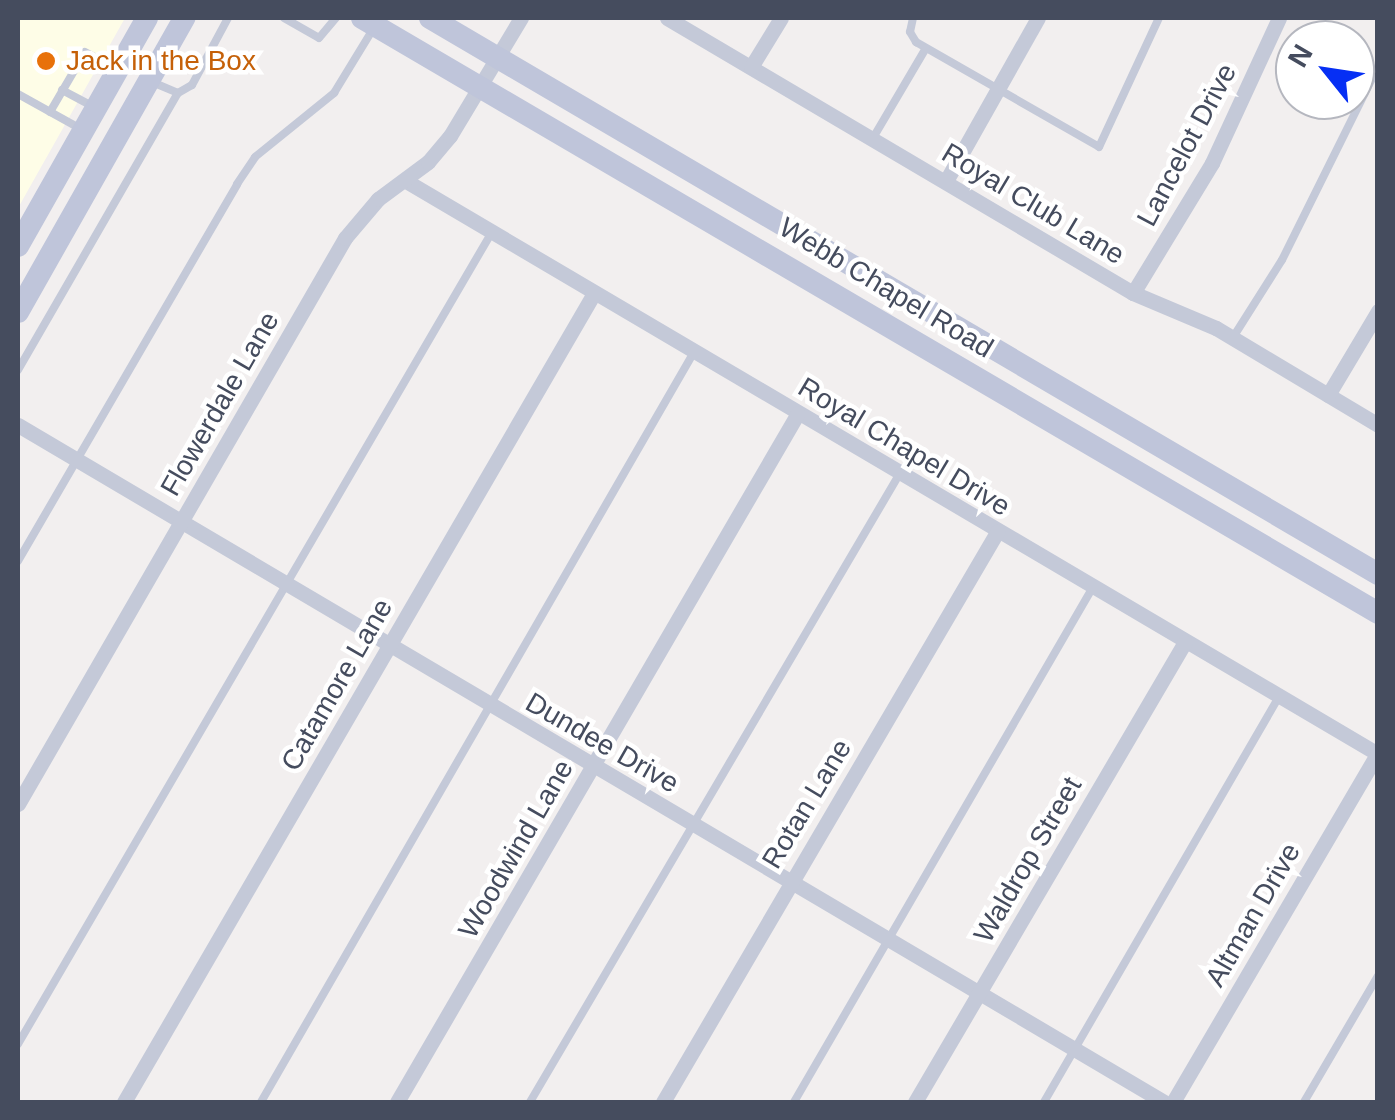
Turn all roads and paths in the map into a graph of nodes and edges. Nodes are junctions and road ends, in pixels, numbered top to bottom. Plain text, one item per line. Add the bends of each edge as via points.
1 (146, 18) edge
2 (184, 18) edge
3 (228, 18) edge
4 (284, 18) edge
5 (336, 18) edge
6 (430, 18) edge
7 (521, 18) edge
8 (666, 18) edge
9 (781, 18) edge
10 (913, 18) edge
11 (1038, 18) edge
12 (1159, 18) edge
13 (1279, 18) edge
14 (369, 21) edge
15 (458, 24) edge
16 (926, 48) junction
17 (499, 56) junction
18 (751, 67) junction
19 (1378, 68) edge
20 (118, 69) junction
21 (148, 80) junction
22 (481, 84) junction
23 (62, 90) junction
24 (998, 92) junction
25 (178, 93) junction
26 (18, 94) edge
27 (96, 108) junction
28 (50, 112) junction
29 (83, 130) junction
30 (873, 138) junction
31 (111, 147) junction
32 (406, 181) junction
33 (946, 181) junction
34 (492, 232) junction
35 (18, 246) edge
36 (26, 279) edge
37 (594, 293) junction
38 (1133, 293) junction
39 (1378, 311) edge
40 (18, 312) edge
41 (1232, 338) junction
42 (694, 352) junction
43 (18, 370) edge
44 (1328, 395) junction
45 (798, 412) junction
46 (18, 425) edge
47 (1378, 425) edge
48 (76, 460) junction
49 (900, 473) junction
50 (180, 522) junction
51 (997, 532) junction
52 (18, 561) edge
53 (1378, 574) edge
54 (284, 586) junction
55 (1093, 586) junction
56 (1378, 612) edge
57 (1185, 642) junction
58 (388, 647) junction
59 (1279, 697) junction
60 (490, 707) junction
61 (1377, 754) edge
62 (592, 767) junction
63 (18, 804) edge
64 (696, 826) junction
65 (790, 882) junction
66 (888, 939) junction
67 (1378, 976) edge
68 (979, 992) junction
69 (18, 1044) edge
70 (1075, 1049) junction
71 (124, 1102) edge
72 (261, 1102) edge
73 (398, 1102) edge
74 (530, 1102) edge
75 (664, 1102) edge
76 (794, 1102) edge
77 (915, 1102) edge
78 (1044, 1102) edge
79 (1164, 1102) edge
80 (1172, 1102) edge
81 (1304, 1102) edge

1 - 20 main road
2 - 21 main road
3 - 25 lane via 192,85
4 - 5 lane via 319,38
6 - 15 main road, Webb Chapel Road
7 - 17 street, Flowerdale Lane
8 - 18 street, Royal Club Lane
9 - 18 street
10 - 16 lane via 910,32
11 - 24 street
12 - 24 lane via 1099,147
13 - 38 street, Lancelot Drive via 1212,162
14 - 22 main road, Webb Chapel Road
14 - 48 lane via 334,93 255,157
15 - 17 main road, Webb Chapel Road
16 - 24 lane
16 - 30 lane
17 - 22 street, Flowerdale Lane
17 - 53 main road, Webb Chapel Road
18 - 30 street, Royal Club Lane
19 - 41 lane via 1282,260
20 - 23 lane via 84,52
20 - 27 main road
21 - 25 lane
21 - 31 main road
22 - 32 street, Flowerdale Lane via 450,136
22 - 56 main road, Webb Chapel Road
23 - 27 lane
23 - 28 lane
24 - 33 street
25 - 43 lane
26 - 28 lane
27 - 29 main road
28 - 29 lane
29 - 31 main road
29 - 35 main road
30 - 33 street, Royal Club Lane
31 - 36 main road
32 - 34 street, Royal Chapel Drive
32 - 50 street, Flowerdale Lane via 378,199 346,238
33 - 38 street, Royal Club Lane
34 - 37 street, Royal Chapel Drive
34 - 54 lane
36 - 40 main road
37 - 42 street, Royal Chapel Drive
37 - 58 street, Catamore Lane
38 - 41 street, Royal Club Lane
39 - 44 street
41 - 44 street, Royal Club Lane
42 - 45 street, Royal Chapel Drive
42 - 60 lane
44 - 47 street, Royal Club Lane
45 - 49 street, Royal Chapel Drive
45 - 62 street, Woodwind Lane
46 - 48 street, Dundee Drive
48 - 50 street, Dundee Drive
48 - 52 lane
49 - 51 street, Royal Chapel Drive
49 - 64 lane
50 - 54 street, Dundee Drive
50 - 63 street, Flowerdale Lane
51 - 55 street, Royal Chapel Drive
51 - 65 street, Rotan Lane
54 - 58 street, Dundee Drive
54 - 69 lane
55 - 57 street, Royal Chapel Drive
55 - 66 lane
57 - 59 street, Royal Chapel Drive
57 - 68 street, Waldrop Street
58 - 60 street, Dundee Drive
58 - 71 street, Catamore Lane
59 - 61 street, Royal Chapel Drive
59 - 70 lane
60 - 62 street, Dundee Drive
60 - 72 lane
61 - 80 street, Altman Drive
62 - 64 street, Dundee Drive
62 - 73 street, Woodwind Lane
64 - 65 street, Dundee Drive
64 - 74 lane
65 - 66 street, Dundee Drive
65 - 75 street, Rotan Lane
66 - 68 street, Dundee Drive
66 - 76 lane
67 - 81 lane
68 - 70 street, Dundee Drive
68 - 77 street, Waldrop Street
70 - 78 lane
70 - 79 street, Dundee Drive

